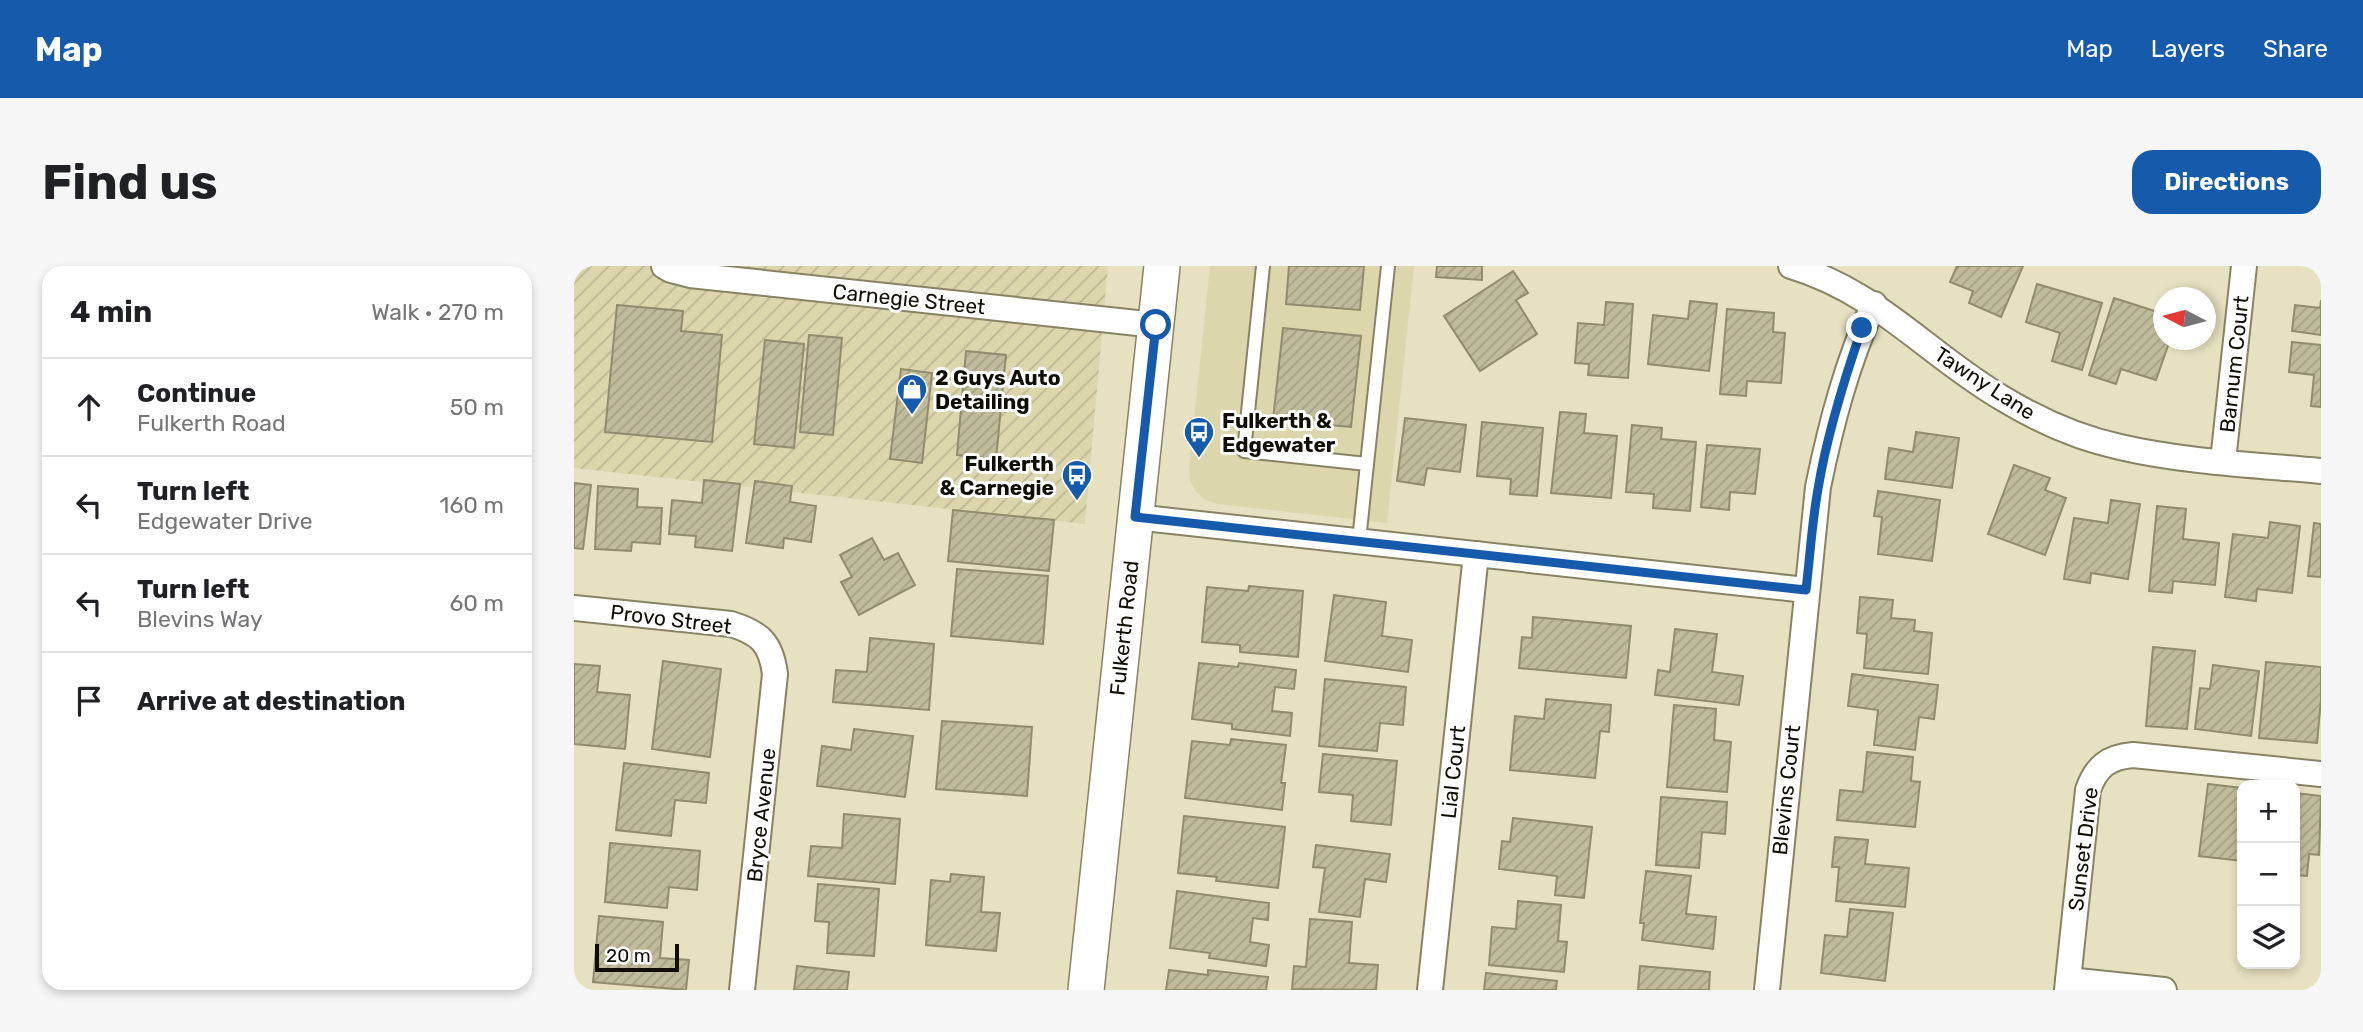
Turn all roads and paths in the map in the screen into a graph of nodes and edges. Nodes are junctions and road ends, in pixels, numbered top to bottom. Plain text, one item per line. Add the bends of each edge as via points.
1 (664, 266) edge
2 (1162, 266) edge
3 (1263, 266) edge
4 (1388, 266) edge
5 (1791, 266) edge
6 (2244, 266) edge
7 (1874, 304) junction
8 (1156, 325) junction
9 (2223, 461) junction
10 (1367, 464) junction
11 (2321, 471) edge
12 (1135, 517) junction
13 (1359, 541) junction
14 (1476, 554) junction
15 (1806, 590) junction
16 (574, 608) edge
17 (764, 642) joint
18 (2321, 774) edge
19 (2068, 985) edge
20 (742, 990) edge
21 (1086, 990) edge
22 (1430, 990) edge
23 (1767, 990) edge
24 (2164, 990) edge

1 - 8 street, Carnegie Street via 690,275
2 - 8 street, Fulkerth Road
3 - 10 lane via 1244,451
4 - 10 lane
5 - 7 street, Tawny Lane via 1838,283
6 - 9 street, Barnum Court
7 - 9 street, Tawny Lane via 1989,391 2049,423 2119,447
7 - 15 street, Blevins Court via 1853,354 1830,432 1818,486
8 - 12 street, Fulkerth Road
9 - 11 street, Tawny Lane
10 - 13 lane
12 - 13 street
12 - 21 street, Fulkerth Road
13 - 14 street
14 - 15 street
14 - 22 street, Lial Court
15 - 23 street, Blevins Court
16 - 17 street, Provo Street via 731,624 751,630
17 - 20 street, Bryce Avenue via 773,657 775,674
18 - 19 street, Sunset Drive via 2133,755 2105,763 2088,790
19 - 24 street

